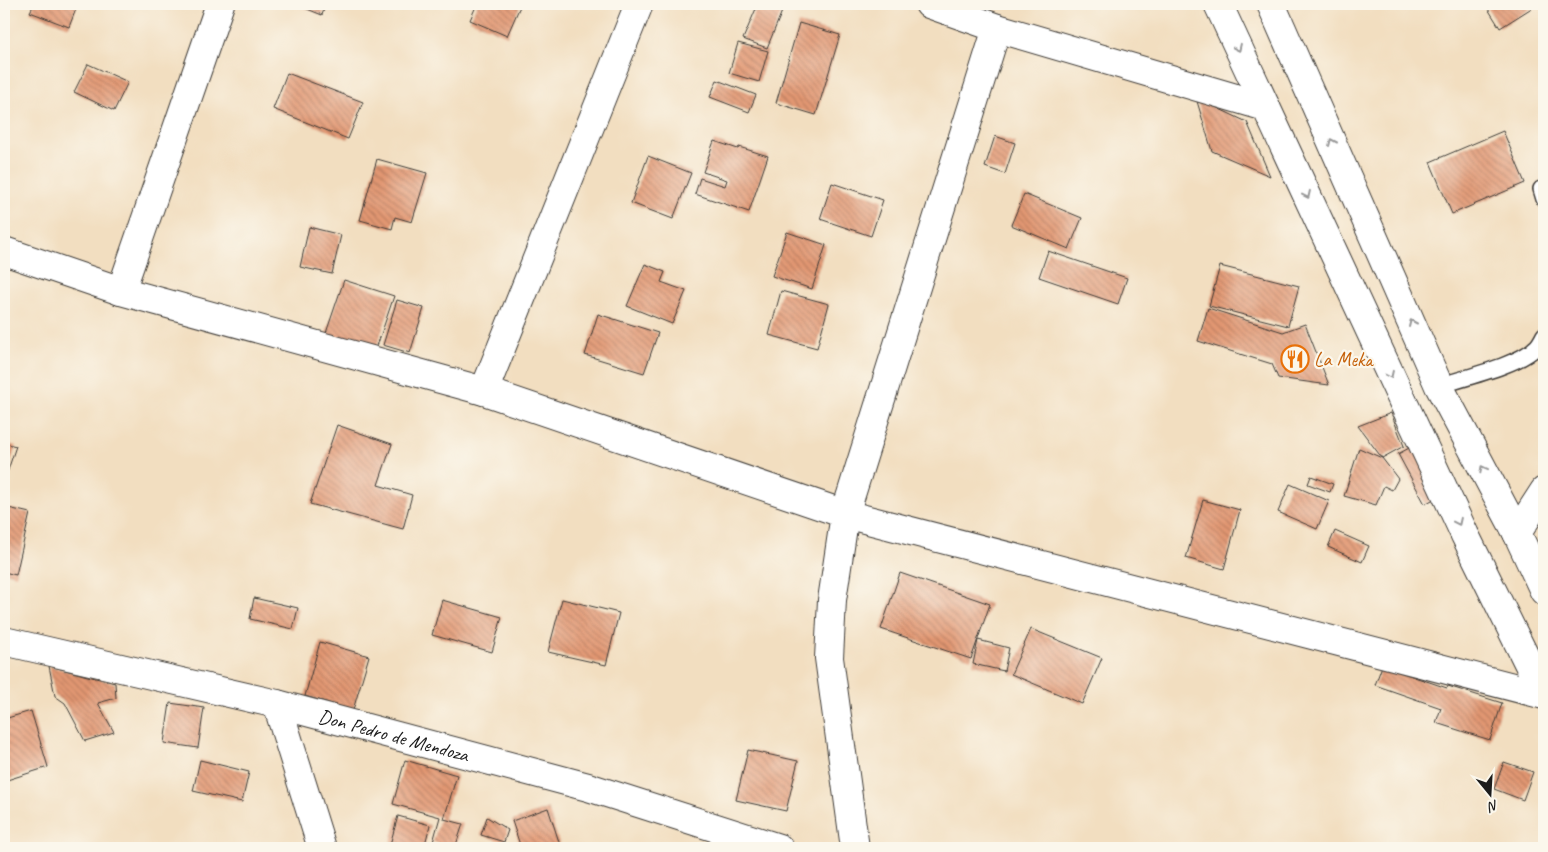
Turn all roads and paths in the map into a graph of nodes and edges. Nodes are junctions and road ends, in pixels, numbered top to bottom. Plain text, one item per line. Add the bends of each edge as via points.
1 (220, 4) edge
2 (639, 4) edge
3 (929, 4) edge
4 (1218, 4) edge
5 (1271, 4) edge
6 (997, 28) junction
7 (1266, 107) junction
8 (4, 251) edge
9 (121, 290) junction
10 (1544, 335) edge
11 (1439, 386) junction
12 (484, 391) junction
13 (1544, 491) edge
14 (845, 514) junction
15 (1516, 532) junction
16 (1544, 591) edge
17 (4, 641) edge
18 (1544, 695) edge
19 (278, 704) junction
20 (322, 848) edge
21 (779, 848) edge
22 (855, 848) edge

1 - 9 main road
2 - 12 main road
3 - 6 main road
4 -> 7 main road
11 -> 5 main road
6 - 7 main road
6 - 14 main road
7 -> 18 main road via 1464,535
8 - 9 main road
9 - 12 main road
10 - 11 lane via 1536,348 1524,356
15 -> 11 main road
12 - 14 main road
13 - 15 main road
14 - 18 main road
14 - 22 main road via 832,600 829,658
15 - 16 main road
17 - 19 main road, Don Pedro de Mendoza
19 - 20 main road
19 - 21 main road, Don Pedro de Mendoza via 588,787

